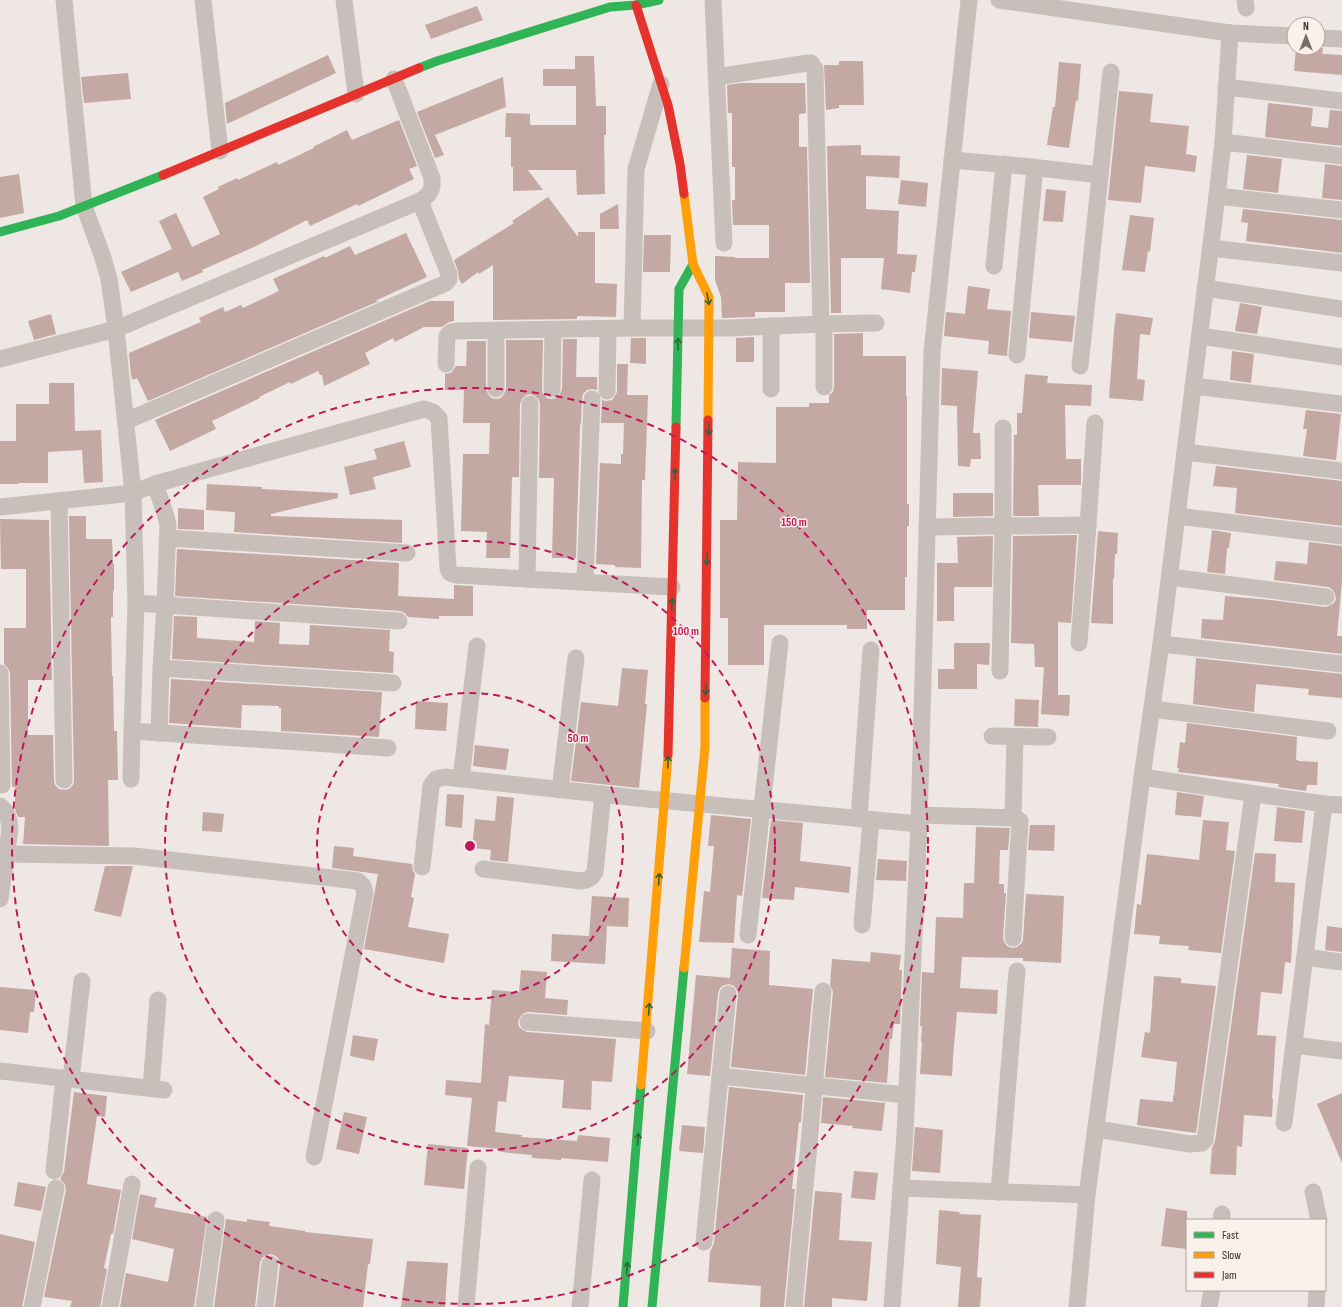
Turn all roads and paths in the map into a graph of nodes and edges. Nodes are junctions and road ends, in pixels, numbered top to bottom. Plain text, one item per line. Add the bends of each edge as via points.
1 (64, 0) edge
2 (203, 0) edge
3 (344, 0) edge
4 (659, 0) edge
5 (713, 0) edge
6 (969, 0) edge
7 (999, 0) edge
8 (636, 5) junction
9 (1230, 33) junction
10 (1286, 36) edge
11 (1326, 38) edge
12 (1342, 39) edge
13 (1111, 72) dead end
14 (716, 77) junction
15 (394, 79) junction
16 (661, 84) junction
17 (1226, 87) junction
18 (356, 94) junction
19 (1342, 101) edge
20 (1223, 142) junction
21 (220, 151) junction
22 (1342, 156) edge
23 (952, 160) junction
24 (1004, 164) junction
25 (1035, 167) junction
26 (1100, 175) junction
27 (1217, 196) junction
28 (420, 201) junction
29 (84, 206) junction
30 (1342, 210) edge
31 (0, 232) edge
32 (724, 243) dead end
33 (1210, 248) junction
34 (1342, 263) edge
35 (693, 264) junction
36 (994, 266) dead end
37 (1206, 288) junction
38 (1342, 309) edge
39 (876, 323) dead end
40 (823, 324) junction
41 (771, 326) junction
42 (632, 328) junction
43 (678, 328) junction
44 (710, 328) junction
45 (116, 329) junction
46 (608, 329) junction
47 (553, 330) junction
48 (496, 331) junction
49 (1200, 336) junction
50 (1017, 355) dead end
51 (1342, 357) edge
52 (0, 359) edge
53 (446, 364) dead end
54 (1080, 366) dead end
55 (1193, 386) junction
56 (824, 387) dead end
57 (496, 389) dead end
58 (552, 389) dead end
59 (771, 389) dead end
60 (530, 404) dead end
61 (1342, 404) edge
62 (126, 421) junction
63 (1095, 423) dead end
64 (1002, 428) dead end
65 (1185, 452) junction
66 (1342, 471) edge
67 (155, 484) junction
68 (133, 493) junction
69 (59, 501) junction
70 (0, 507) edge
71 (1177, 516) junction
72 (1088, 525) junction
73 (1002, 526) junction
74 (927, 527) junction
75 (1342, 536) edge
76 (167, 538) junction
77 (407, 553) dead end
78 (1170, 577) junction
79 (527, 579) junction
80 (585, 582) junction
81 (672, 587) junction
82 (1326, 597) dead end
83 (136, 603) junction
84 (165, 605) junction
85 (399, 621) dead end
86 (780, 643) dead end
87 (1080, 643) dead end
88 (1161, 644) junction
89 (476, 646) dead end
90 (872, 650) dead end
91 (576, 658) dead end
92 (1342, 664) edge
93 (161, 668) junction
94 (1000, 671) dead end
95 (0, 673) edge
96 (393, 683) dead end
97 (1152, 709) junction
98 (132, 732) junction
99 (1328, 732) dead end
100 (159, 734) junction
101 (992, 736) dead end
102 (1015, 736) junction
103 (1048, 737) dead end
104 (388, 748) dead end
105 (1142, 777) junction
106 (64, 780) dead end
107 (131, 780) dead end
108 (461, 780) junction
109 (2, 785) dead end
110 (560, 790) junction
111 (603, 794) junction
112 (1253, 794) junction
113 (665, 801) junction
114 (700, 804) junction
115 (1324, 804) junction
116 (1342, 805) edge
117 (0, 806) edge
118 (761, 810) junction
119 (1013, 818) junction
120 (865, 819) junction
121 (919, 820) junction
122 (6, 854) junction
123 (422, 867) dead end
124 (483, 869) dead end
125 (0, 899) edge
126 (862, 925) dead end
127 (748, 935) dead end
128 (1013, 938) dead end
129 (1305, 956) junction
130 (1342, 962) edge
131 (1017, 971) dead end
132 (82, 981) dead end
133 (823, 991) dead end
134 (728, 994) dead end
135 (158, 1000) dead end
136 (528, 1022) dead end
137 (647, 1031) junction
138 (1294, 1045) junction
139 (1342, 1051) edge
140 (0, 1071) edge
141 (720, 1076) junction
142 (68, 1078) junction
143 (815, 1086) junction
144 (906, 1095) junction
145 (1284, 1123) dead end
146 (1096, 1128) junction
147 (314, 1157) dead end
148 (478, 1168) dead end
149 (592, 1180) dead end
150 (132, 1184) dead end
151 (901, 1188) junction
152 (999, 1192) junction
153 (1313, 1192) dead end
154 (1087, 1195) junction
155 (1319, 1219) edge
156 (216, 1220) dead end
157 (704, 1242) dead end
158 (270, 1264) dead end
159 (1212, 1291) edge
160 (1317, 1291) edge
161 (32, 1307) edge
162 (110, 1307) edge
163 (204, 1307) edge
164 (265, 1307) edge
165 (466, 1307) edge
166 (580, 1307) edge
167 (624, 1307) edge
168 (652, 1307) edge
169 (794, 1307) edge
170 (892, 1307) edge
171 (1076, 1307) edge
172 (1209, 1307) edge
173 (1316, 1307) edge

1 - 29 street
2 - 21 street
3 - 18 street
4 - 8 street
5 - 14 street
6 - 23 street
7 - 9 street
8 - 15 street via 610,7 437,61
8 - 16 street
9 - 10 street
9 - 17 street
11 - 12 street
13 - 26 street
14 - 32 street
14 - 40 street via 808,63 815,69
15 - 18 street
15 - 28 street via 432,178 433,187 429,196
16 - 35 street via 680,164
16 - 42 street via 636,169
17 - 19 street
17 - 20 street
18 - 21 street
20 - 22 street
20 - 27 street
21 - 29 street
23 - 24 street
23 - 74 street via 932,352
24 - 25 street
24 - 36 street
25 - 26 street
25 - 50 street
26 - 54 street
27 - 30 street
27 - 33 street
28 - 45 street
28 - 62 street via 449,274 446,283
29 - 31 street via 59,216
29 - 45 street via 109,279
33 - 34 street
33 - 37 street
35 - 43 street via 678,290
35 -> 44 street via 709,297
37 - 38 street
37 - 49 street
39 - 40 street
40 - 41 street
40 - 56 street
41 - 44 street
41 - 59 street
42 - 43 street
42 - 46 street
43 - 44 street
81 -> 43 street
44 -> 114 street via 705,747
45 - 52 street
45 - 62 street
46 - 47 street
46 - 80 street via 599,395
47 - 48 street
47 - 58 street
48 - 53 street via 451,332 446,342
48 - 57 street
49 - 51 street
49 - 55 street
55 - 61 street
55 - 65 street
60 - 79 street
62 - 68 street
63 - 72 street
64 - 73 street
65 - 66 street
65 - 71 street
67 - 68 street
67 - 76 street via 168,525
67 - 79 street via 424,409 433,412 439,418 450,573
68 - 69 street
68 - 83 street
69 - 70 street
69 - 106 street
71 - 75 street
71 - 78 street
72 - 73 street
72 - 87 street
73 - 74 street
73 - 94 street
74 - 121 street
76 - 77 street
76 - 84 street
78 - 82 street
78 - 88 street
79 - 80 street
80 - 81 street
113 -> 81 street
83 - 84 street
83 - 98 street
84 - 85 street
84 - 93 street
86 - 118 street
88 - 92 street
88 - 97 street
89 - 108 street
90 - 120 street
91 - 110 street
93 - 96 street
93 - 100 street
95 - 109 street
97 - 99 street
97 - 105 street
98 - 100 street
98 - 107 street
100 - 104 street
101 - 102 street
102 - 103 street
102 - 119 street
105 - 112 street
105 - 146 street
108 - 110 street
108 - 123 street via 445,777 436,779 430,786
110 - 111 street
111 - 113 street
111 - 124 street via 595,872 588,880
112 - 115 street
112 - 146 street via 1205,1140 1202,1143 1190,1144
113 - 114 street
137 -> 113 street
114 - 118 street
114 - 168 street
115 - 116 street
115 - 129 street
117 - 122 street via 9,818
118 - 120 street
118 - 127 street
119 - 121 street
119 - 128 street via 1020,821
120 - 121 street
120 - 126 street
121 - 144 street
122 - 125 street
122 - 147 street via 134,856 358,881 363,886 364,893
129 - 130 street
129 - 138 street
131 - 152 street
132 - 142 street
133 - 143 street
134 - 141 street
135 - 142 street via 158,1089
136 - 137 street
167 -> 137 street
138 - 139 street
138 - 145 street
140 - 142 street
141 - 143 street
141 - 157 street
142 - 161 street via 55,1180
143 - 144 street
143 - 169 street
144 - 151 street
146 - 154 street
148 - 165 street
149 - 166 street
150 - 162 street
151 - 152 street
151 - 170 street
152 - 154 street
153 - 155 street
154 - 171 street
156 - 163 street
158 - 164 street
159 - 172 street
160 - 173 street

